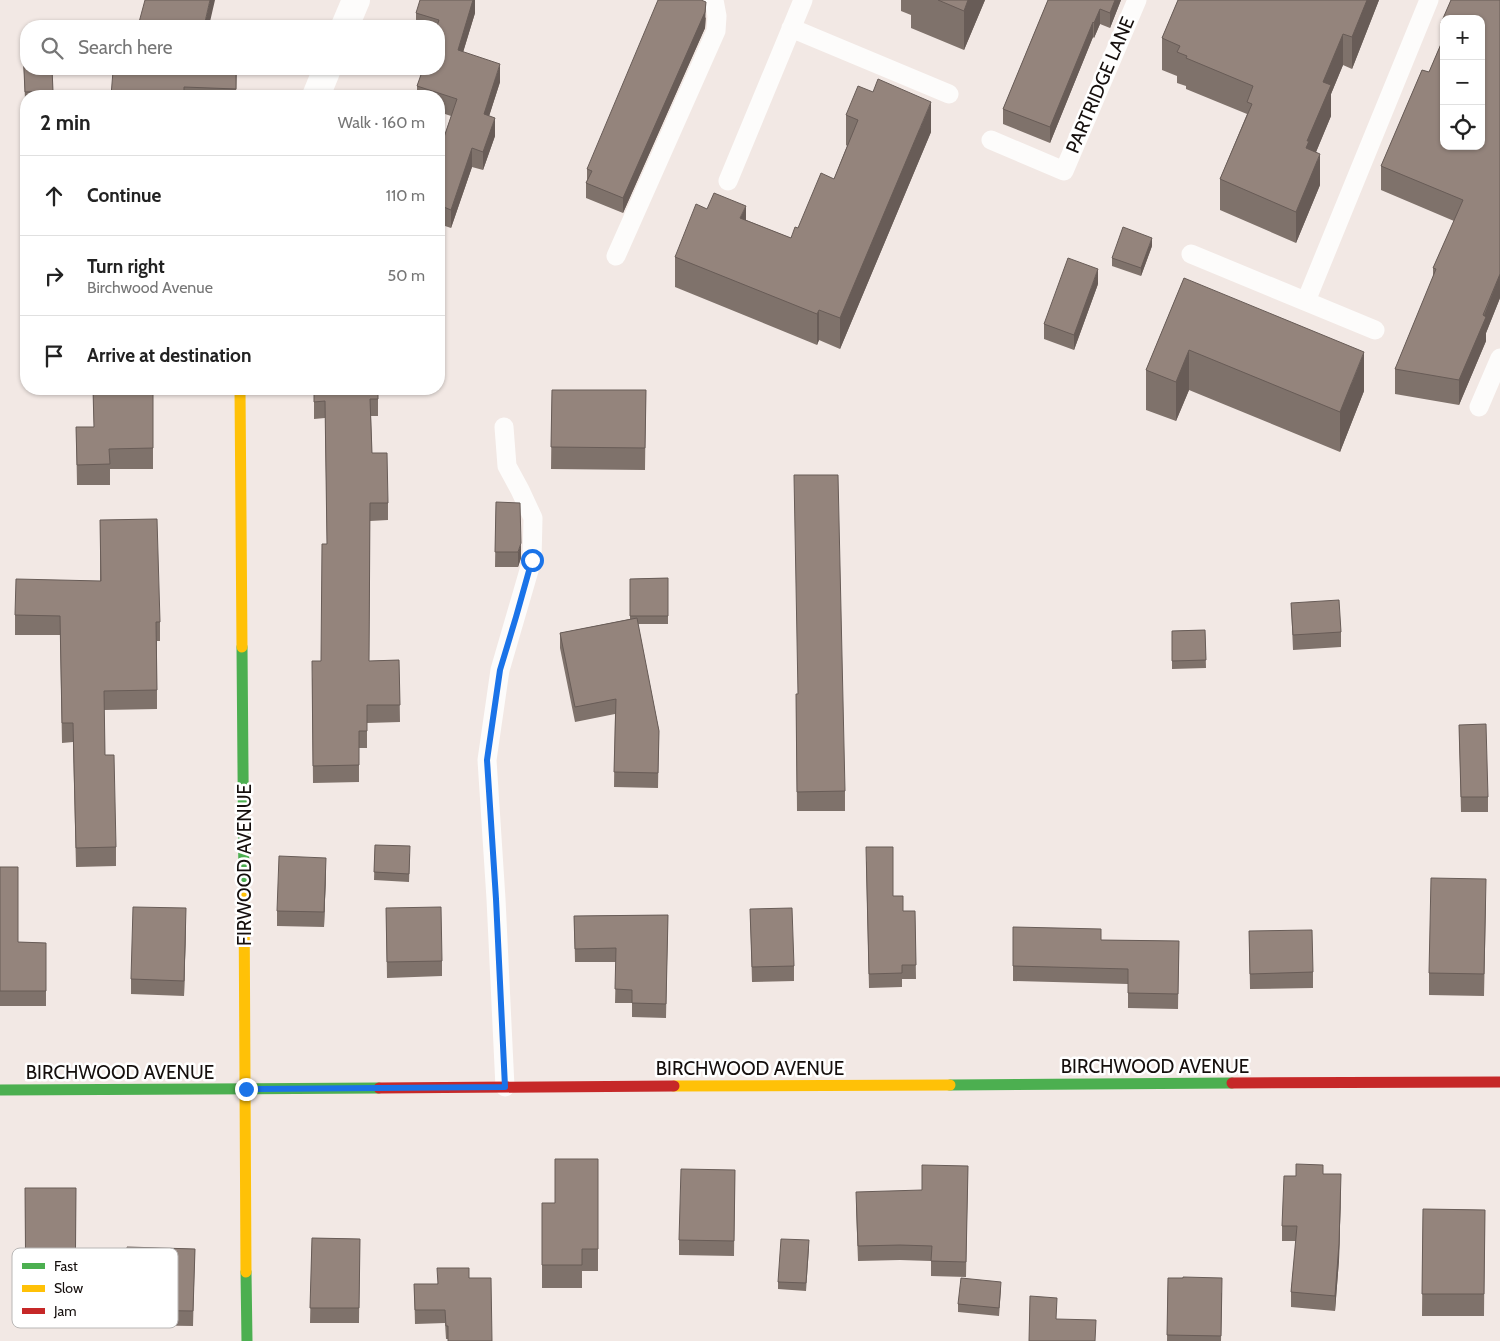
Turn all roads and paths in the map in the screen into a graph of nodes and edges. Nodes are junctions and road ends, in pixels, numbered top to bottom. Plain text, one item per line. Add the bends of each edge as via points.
1 (356, 0) edge
2 (714, 0) edge
3 (803, 0) edge
4 (1137, 0) edge
5 (1428, 0) edge
6 (348, 20) edge
7 (791, 28) junction
8 (325, 75) edge
9 (318, 90) edge
10 (949, 94) dead end
11 (991, 140) dead end
12 (728, 181) dead end
13 (1191, 254) dead end
14 (616, 256) dead end
15 (1306, 301) junction
16 (1375, 330) dead end
17 (1500, 358) edge
18 (240, 395) edge
19 (1479, 407) dead end
20 (504, 427) dead end
21 (1500, 1082) edge
22 (505, 1087) junction
23 (246, 1089) junction
24 (0, 1090) edge
25 (247, 1341) edge

1 - 6 street
2 - 14 lane via 716,31
3 - 7 lane
4 - 11 lane, PARTRIDGE LANE via 1064,171
5 - 15 lane
7 - 10 lane
7 - 12 lane
8 - 9 street
13 - 15 lane
15 - 16 lane
17 - 19 lane
18 - 23 street, FIRWOOD AVENUE
20 - 22 lane via 507,466 533,518 532,560 500,670 487,760
21 - 22 street, BIRCHWOOD AVENUE
22 - 23 street, BIRCHWOOD AVENUE
23 - 24 street, BIRCHWOOD AVENUE
23 - 25 street, FIRWOOD AVENUE

